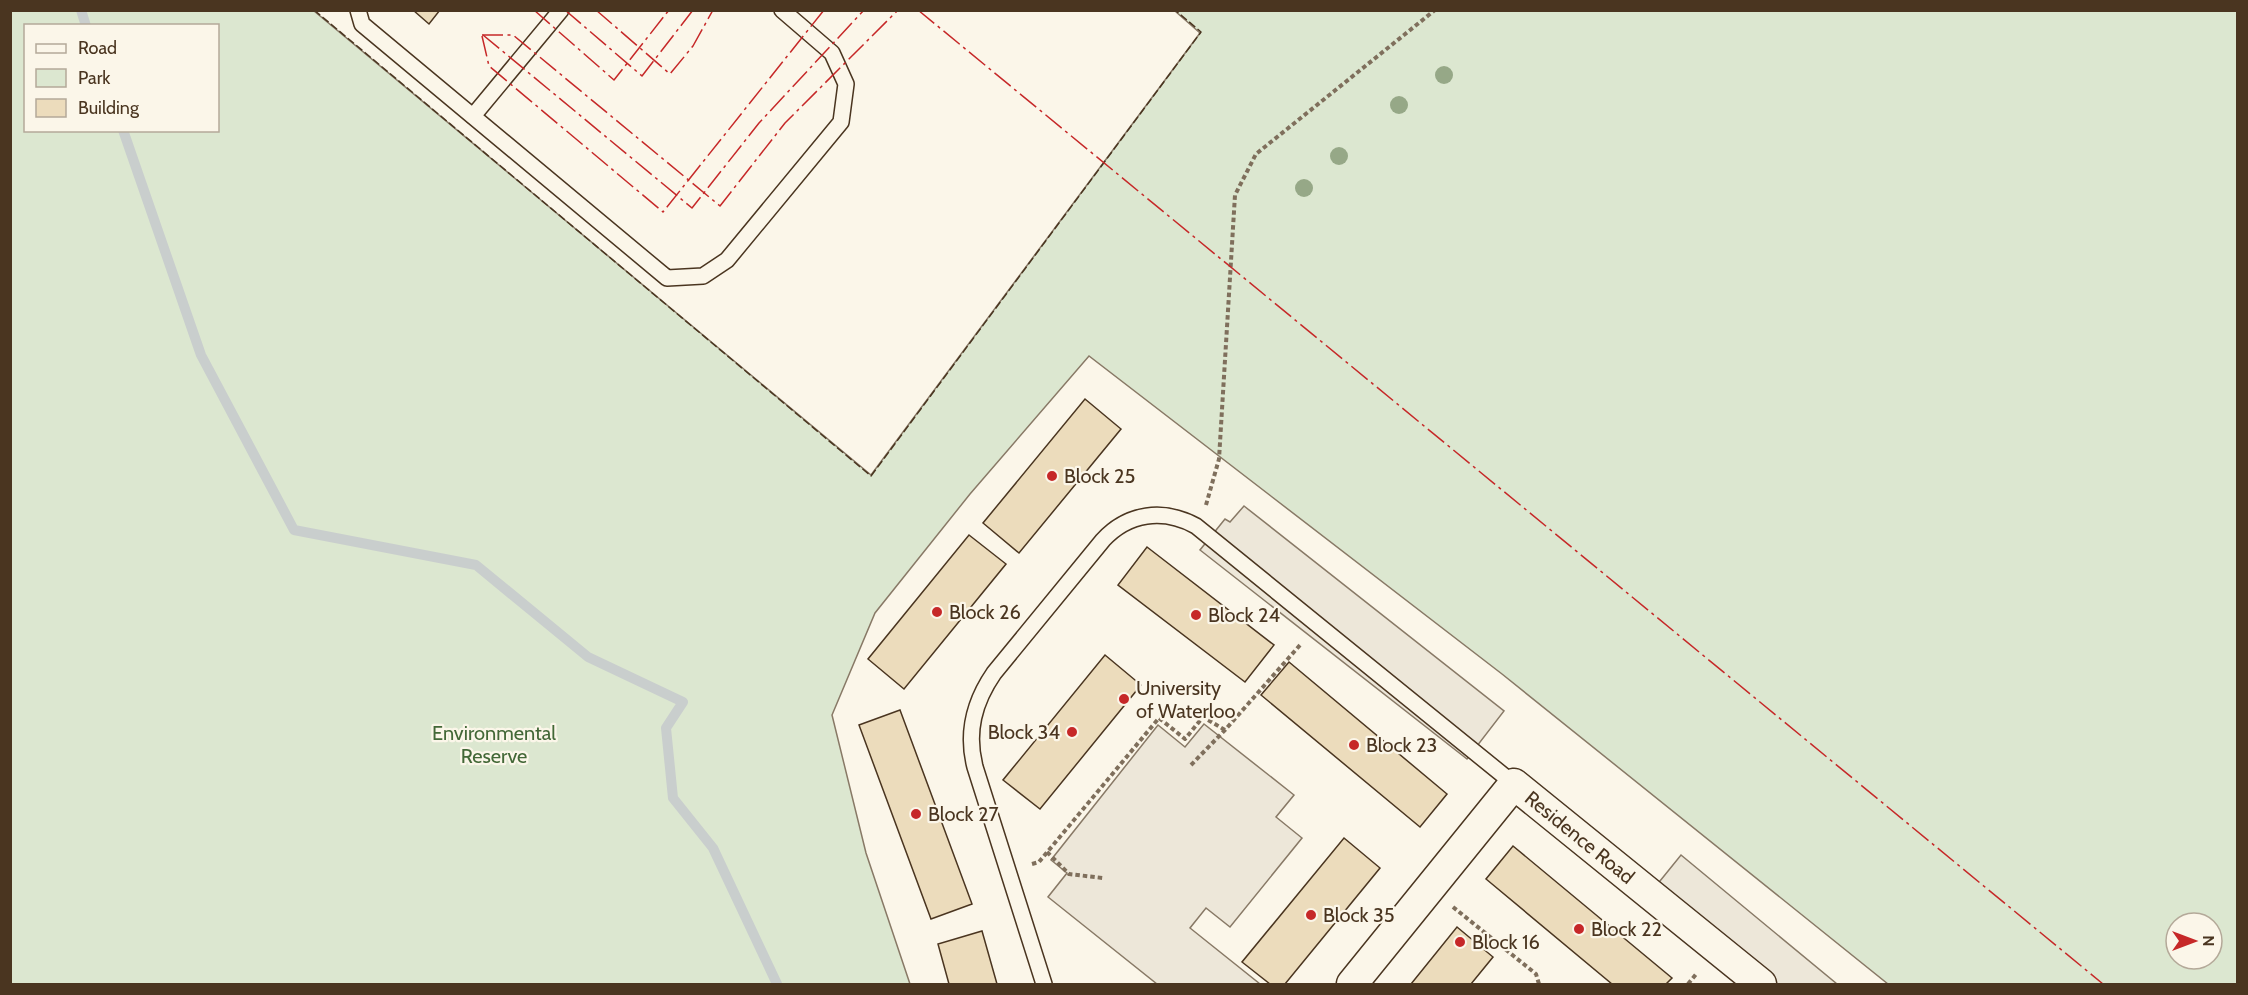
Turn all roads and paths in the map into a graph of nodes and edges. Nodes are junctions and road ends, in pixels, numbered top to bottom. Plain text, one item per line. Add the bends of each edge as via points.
1 (358, 10) edge
2 (561, 10) edge
3 (782, 10) edge
4 (1435, 10) edge
5 (473, 116) junction
6 (1199, 528) junction
7 (1318, 625) junction
8 (1225, 730) junction
9 (1191, 765) dead end
10 (1514, 784) junction
11 (1047, 852) junction
12 (1008, 869) junction
13 (1103, 878) dead end
14 (1450, 904) dead end
15 (1044, 984) edge
16 (1352, 984) edge
17 (1539, 984) edge
18 (1761, 984) edge

1 - 5 lane via 362,24
2 - 5 lane
3 - 5 lane via 832,52 846,84 841,122 727,260 703,276 667,278
4 - 6 path via 1256,154 1235,195 1219,459
6 - 7 lane
6 - 12 lane via 1158,514 1134,519 1113,530 986,684 975,709 972,746 975,767
7 - 8 path
7 - 10 lane
8 - 9 path
8 - 11 path via 1203,717 1185,739 1159,718
10 - 16 street, Residence Road
10 - 18 street, Residence Road
11 - 12 path via 1039,862
11 - 13 path via 1068,874
12 - 15 lane
14 - 17 path via 1536,974

